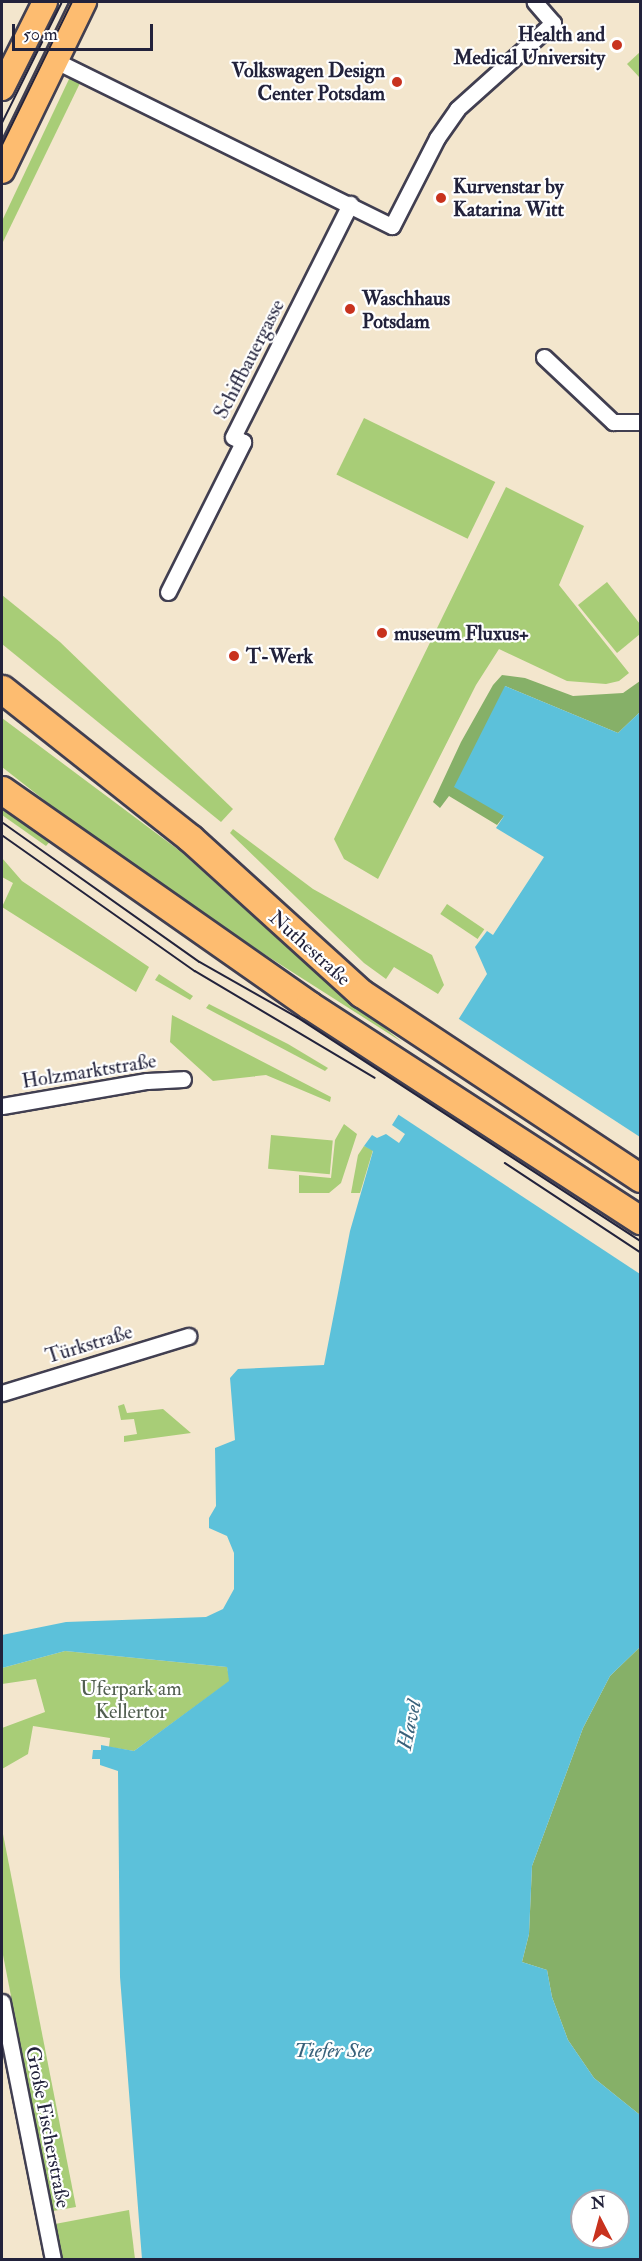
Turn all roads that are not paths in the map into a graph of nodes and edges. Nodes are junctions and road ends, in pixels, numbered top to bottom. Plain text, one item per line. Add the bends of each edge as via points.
1 (45, 2) edge
2 (84, 2) edge
3 (535, 2) edge
4 (56, 61) junction
5 (2, 88) edge
6 (2, 171) edge
7 (350, 204) junction
8 (544, 357) dead end
9 (640, 422) edge
10 (168, 592) dead end
11 (2, 689) edge
12 (2, 790) edge
13 (183, 1080) dead end
14 (2, 1106) edge
15 (640, 1178) edge
16 (640, 1220) edge
17 (189, 1336) dead end
18 (2, 1393) edge
19 (2, 2008) edge
20 (53, 2259) edge

1 - 5 main road
2 - 4 main road
3 - 7 street via 553,23 457,109 437,138 392,226
4 - 6 main road
4 - 7 street
7 - 10 street, Schiffbauergasse via 233,437 243,442
8 - 9 street via 613,422
11 - 15 highway, Nuthestraße via 190,837 354,987
12 - 16 highway, Nuthestraße via 309,1005
13 - 14 street, Holzmarktstraße via 147,1081
17 - 18 street, Türkstraße
19 - 20 street, Große Fischerstraße

